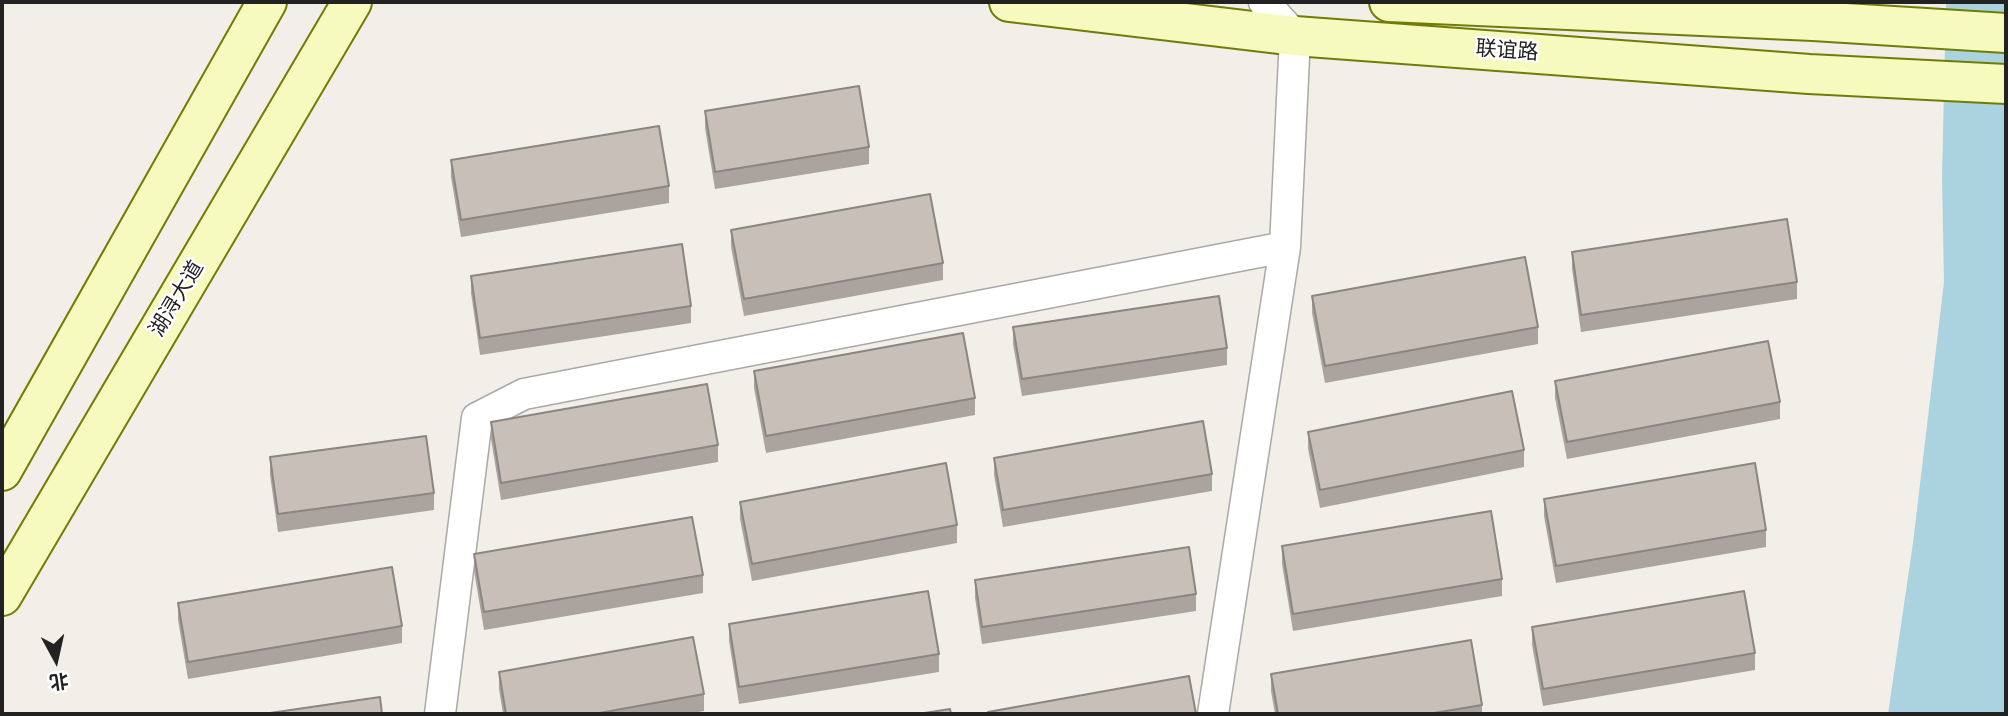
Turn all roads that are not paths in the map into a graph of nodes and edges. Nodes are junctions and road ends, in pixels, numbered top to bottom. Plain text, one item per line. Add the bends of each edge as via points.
1 (267, 2) edge
2 (352, 2) edge
3 (1009, 2) edge
4 (1264, 2) edge
5 (1389, 2) edge
6 (2006, 33) edge
7 (1295, 36) junction
8 (2006, 84) edge
9 (1285, 247) junction
10 (2, 471) edge
11 (2, 596) edge
12 (440, 714) edge
13 (1213, 714) edge

1 - 10 street
2 - 11 street, 湖浔大道
3 - 7 street, 联谊路
4 - 7 street
5 - 6 street, 联谊路
7 - 8 street, 联谊路
7 - 9 street
9 - 12 street via 524,394 477,418
9 - 13 street

